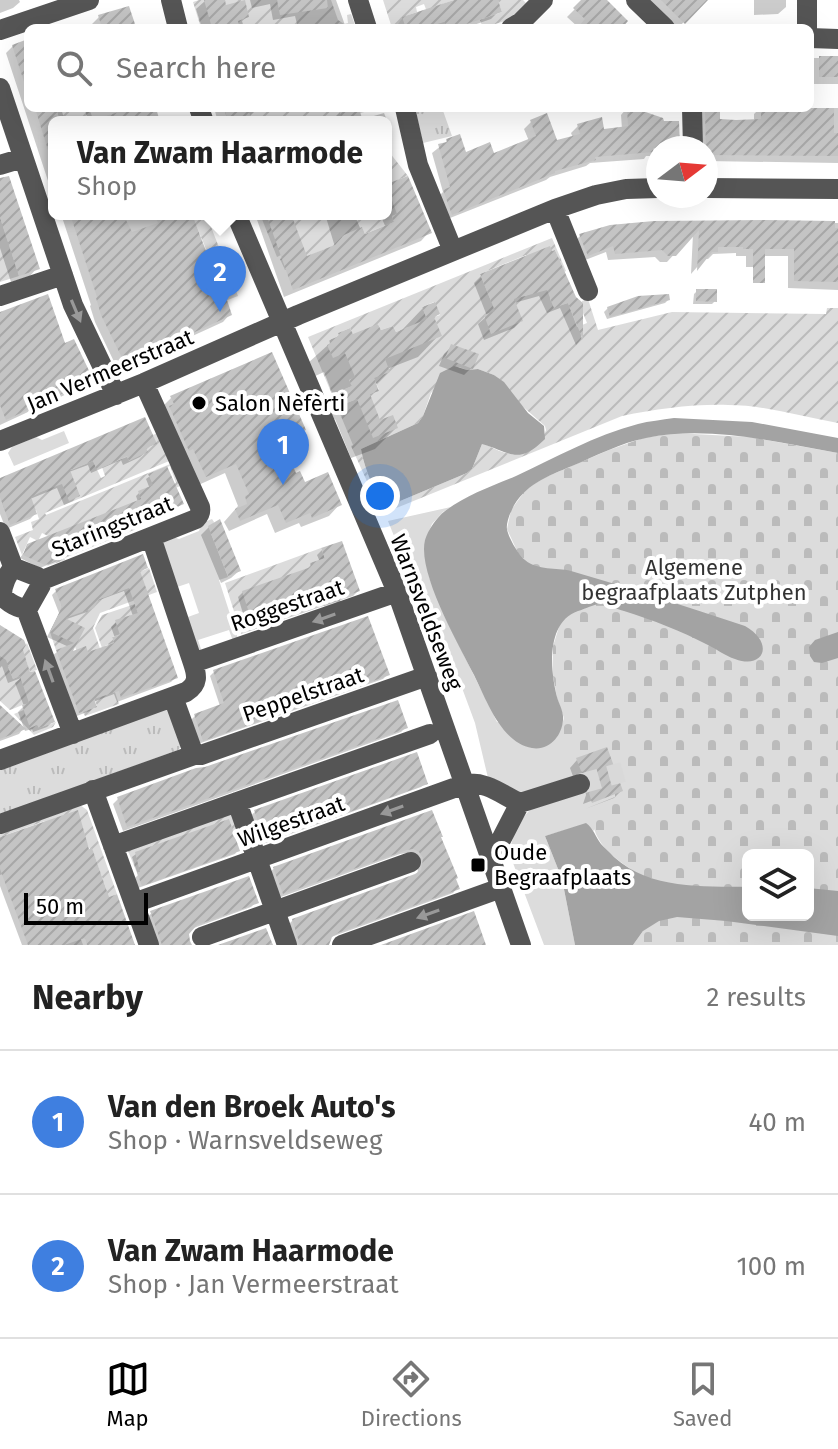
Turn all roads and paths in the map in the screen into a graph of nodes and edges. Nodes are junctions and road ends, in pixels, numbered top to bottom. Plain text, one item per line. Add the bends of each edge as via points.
1 (89, 0) edge
2 (171, 0) edge
3 (358, 0) edge
4 (543, 0) edge
5 (636, 0) edge
6 (807, 0) edge
7 (177, 24) edge
8 (366, 24) edge
9 (518, 24) edge
10 (661, 24) edge
11 (807, 24) edge
12 (0, 30) edge
13 (814, 38) edge
14 (838, 39) edge
15 (0, 88) edge
16 (406, 112) edge
17 (692, 112) edge
18 (693, 136) edge
19 (23, 158) junction
20 (0, 165) edge
21 (646, 188) edge
22 (718, 188) edge
23 (838, 189) edge
24 (555, 209) junction
25 (239, 220) edge
26 (453, 251) junction
27 (63, 275) junction
28 (588, 291) dead end
29 (0, 296) edge
30 (282, 322) junction
31 (144, 383) junction
32 (116, 395) junction
33 (0, 441) edge
34 (0, 532) edge
35 (151, 537) junction
36 (14, 569) junction
37 (40, 581) junction
38 (397, 592) junction
39 (1, 596) edge
40 (26, 609) junction
41 (193, 663) junction
42 (427, 676) junction
43 (173, 697) junction
44 (73, 734) junction
45 (430, 734) dead end
46 (194, 755) junction
47 (0, 760) edge
48 (465, 784) junction
49 (580, 784) tunnel mouth
50 (93, 790) junction
51 (237, 802) junction
52 (520, 803) junction
53 (0, 824) edge
54 (113, 846) junction
55 (257, 859) junction
56 (491, 859) junction
57 (411, 862) dead end
58 (501, 888) junction
59 (134, 903) junction
60 (275, 911) junction
61 (202, 937) dead end
62 (149, 945) edge
63 (287, 945) edge
64 (342, 945) edge
65 (521, 945) edge

1 - 12 street
2 - 7 street
3 - 8 street
4 - 9 street
5 - 10 street
6 - 11 street
13 - 14 street
15 - 19 street
16 - 26 street via 418,165
17 - 18 street
19 - 20 street
19 - 27 street
21 - 24 street, Jan Vermeerstraat via 596,195
22 - 23 street
24 - 26 street, Jan Vermeerstraat
24 - 28 street
25 - 30 street, Warnsveldseweg
26 - 30 street, Jan Vermeerstraat
27 - 29 street
27 -> 32 street
30 - 31 street, Jan Vermeerstraat
30 - 38 street, Warnsveldseweg
31 - 32 street, Jan Vermeerstraat
31 - 35 street, Staringstraat via 201,512 196,519
32 - 33 street, Jan Vermeerstraat
34 - 36 street
35 - 37 street, Staringstraat
35 - 41 street
36 - 37 street
36 - 39 street
37 - 40 street
38 -> 41 street, Roggestraat
38 - 42 street, Warnsveldseweg
39 - 40 street
44 -> 40 street
41 - 43 street via 194,685
42 - 46 street, Peppelstraat
42 - 48 street, Warnsveldseweg
43 - 44 street
43 - 46 street
44 - 47 street
45 - 51 street
46 - 50 street, Peppelstraat
48 - 52 street via 486,785
48 -> 55 street, Wilgestraat
48 - 56 street, Warnsveldseweg
49 - 52 street
50 - 53 street, Peppelstraat
50 - 54 street
51 - 54 street
51 - 55 street
52 - 56 street
54 - 59 street
55 - 59 street, Wilgestraat
55 - 60 street
56 - 58 street, Warnsveldseweg
57 - 60 street
58 -> 64 street
58 - 65 street, Warnsveldseweg
59 - 62 street
60 - 61 street
60 - 63 street

